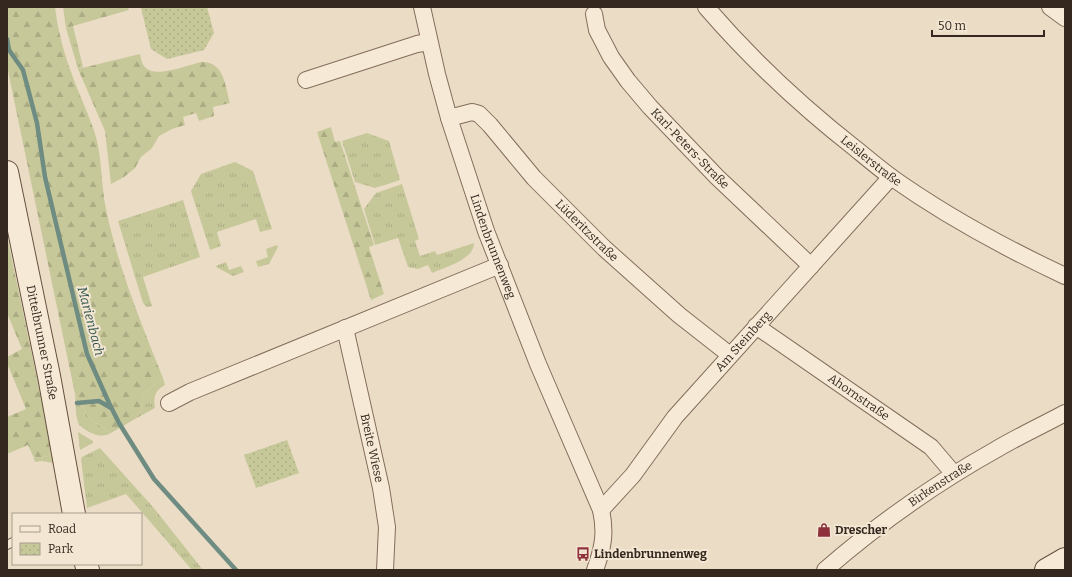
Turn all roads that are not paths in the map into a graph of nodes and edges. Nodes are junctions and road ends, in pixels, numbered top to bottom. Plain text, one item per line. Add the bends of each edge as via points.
1 (422, 7) edge
2 (706, 7) edge
3 (1050, 7) edge
4 (594, 14) dead end
5 (1065, 18) edge
6 (429, 42) junction
7 (306, 80) dead end
8 (449, 118) junction
9 (7, 172) edge
10 (891, 177) junction
11 (500, 265) junction
12 (811, 266) junction
13 (1065, 276) edge
14 (756, 326) junction
15 (345, 328) junction
16 (730, 356) junction
17 (169, 403) dead end
18 (1065, 413) edge
19 (954, 474) junction
20 (601, 510) junction
21 (74, 513) edge
22 (1065, 559) edge
23 (386, 570) edge
24 (595, 570) edge
25 (825, 570) edge
26 (1046, 570) edge

1 - 6 street, Lindenbrunnenweg
2 - 10 street, Leislerstraße via 732,37 790,94
3 - 5 street
4 - 12 street, Karl-Peters-Straße via 597,30 610,57 650,107 717,177
6 - 7 street
6 - 8 street, Lindenbrunnenweg
8 - 11 street, Lindenbrunnenweg via 486,231
8 - 16 street, Lüderitzstraße via 472,112 479,114 534,178 604,248 679,315
9 - 21 street, Dittelbrunner Straße
10 - 12 street, Am Steinberg
10 - 13 street, Leislerstraße via 988,238
11 - 15 street
11 - 20 street, Lindenbrunnenweg via 538,364
12 - 14 street, Am Steinberg
14 - 16 street, Am Steinberg
14 - 19 street, Ahornstraße via 931,447
15 - 17 street
15 - 23 street, Breite Wiese via 381,488 387,527
16 - 20 street, Am Steinberg via 675,417 633,475
18 - 19 street, Birkenstraße
19 - 25 street, Birkenstraße via 876,528
20 - 24 street, Lindenbrunnenweg via 604,537
22 - 26 street

